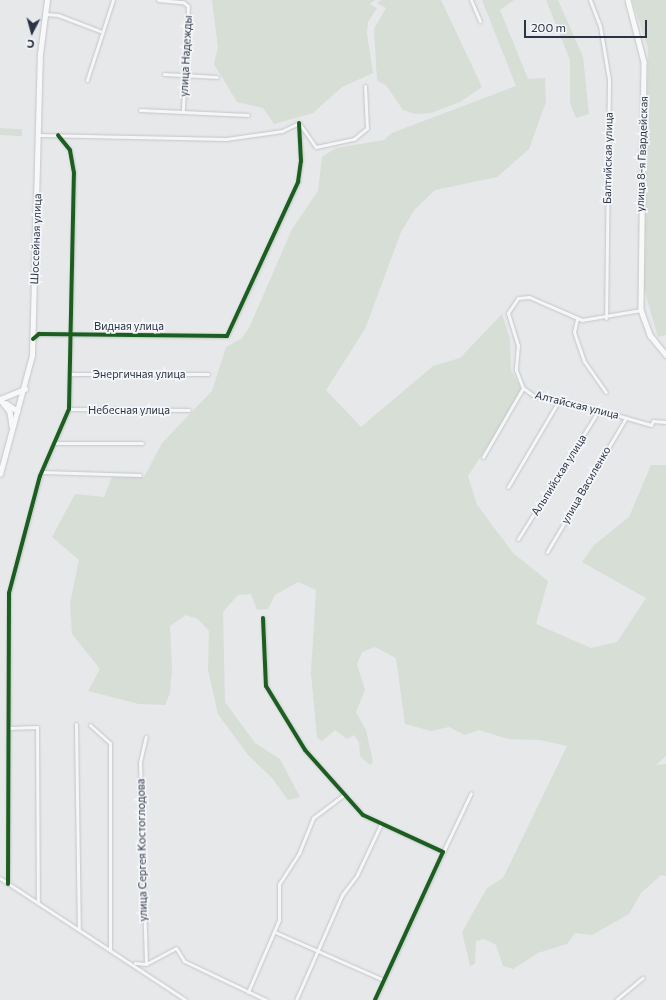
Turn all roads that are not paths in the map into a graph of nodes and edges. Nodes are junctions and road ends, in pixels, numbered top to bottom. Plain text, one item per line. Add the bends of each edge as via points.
1 (47, 0) edge
2 (113, 0) edge
3 (158, 0) edge
4 (471, 0) edge
5 (590, 0) edge
6 (628, 0) edge
7 (45, 14) junction
8 (480, 21) dead end
9 (100, 31) junction
10 (164, 74) dead end
11 (185, 75) junction
12 (217, 77) dead end
13 (87, 80) dead end
14 (365, 86) dead end
15 (140, 110) dead end
16 (183, 110) junction
17 (248, 115) dead end
18 (299, 123) junction
19 (38, 135) junction
20 (58, 135) junction
21 (642, 310) junction
22 (606, 318) junction
23 (577, 319) junction
24 (72, 335) junction
25 (33, 340) junction
26 (666, 355) edge
27 (71, 374) junction
28 (208, 374) dead end
29 (523, 388) junction
30 (25, 389) junction
31 (606, 392) dead end
32 (0, 399) edge
33 (558, 402) junction
34 (69, 409) junction
35 (189, 410) dead end
36 (599, 410) junction
37 (18, 411) junction
38 (626, 418) junction
39 (666, 422) edge
40 (13, 429) junction
41 (54, 443) junction
42 (142, 443) dead end
43 (483, 457) dead end
44 (42, 472) junction
45 (0, 474) edge
46 (140, 475) dead end
47 (508, 487) dead end
48 (518, 540) dead end
49 (547, 552) dead end
50 (263, 618) dead end
51 (76, 724) dead end
52 (90, 725) dead end
53 (8, 728) junction
54 (146, 737) dead end
55 (471, 793) dead end
56 (344, 795) junction
57 (381, 824) junction
58 (443, 852) junction
59 (0, 878) edge
60 (8, 884) junction
61 (38, 902) junction
62 (79, 929) junction
63 (275, 932) junction
64 (110, 948) junction
65 (318, 950) junction
66 (134, 963) junction
67 (146, 964) junction
68 (643, 977) dead end
69 (384, 980) junction
70 (248, 992) junction
71 (186, 1000) edge
72 (266, 1000) edge
73 (296, 1000) edge
74 (375, 1000) edge
75 (616, 1000) edge

1 - 7 street, Шоссейная улица
2 - 9 street
3 - 11 street, улица Надежды via 187,3
4 - 8 street
5 - 22 street, Балтийская улица via 600,26 608,79
6 - 21 street, улица 8-я Гвардейская via 644,62
7 - 9 street via 58,15
7 - 19 street, Шоссейная улица
9 - 13 street
10 - 11 street
11 - 12 street
11 - 16 street, улица Надежды
14 - 18 street via 366,128 354,139 316,147
15 - 16 street, улица Надежды
16 - 17 street, улица Надежды
18 - 20 street via 282,131 226,139
18 - 24 street, Видная улица via 301,160 298,182 227,336
19 - 20 street
19 - 25 street, Шоссейная улица
20 - 24 street via 70,150 74,173
21 - 22 street
21 - 26 street, улица 8-я Гвардейская via 650,335
22 - 23 street
23 - 29 street, Алтайская улица via 529,297 514,301 508,313 518,344 516,370
23 - 31 street via 574,332 584,361
24 - 25 street, Видная улица via 39,334
24 - 27 street
25 - 30 street, Шоссейная улица
27 - 28 street, Энергичная улица
27 - 34 street
29 - 33 street, Алтайская улица via 534,396
29 - 43 street
30 - 32 street
30 - 37 street, Шоссейная улица
32 - 37 street
32 - 40 street via 10,412
33 - 36 street, Алтайская улица
33 - 47 street
34 - 35 street, Небесная улица
34 - 41 street
36 - 38 street, Алтайская улица
36 - 48 street, Альпийская улица
37 - 40 street, Шоссейная улица
38 - 39 street, Алтайская улица via 650,425 653,421
38 - 49 street, улица Василенко
40 - 45 street, Шоссейная улица
41 - 42 street
41 - 44 street
44 - 46 street
44 - 53 street via 9,594
50 - 56 street via 268,693 305,750
51 - 62 street
52 - 64 street via 110,743
53 - 60 street
53 - 61 street via 37,727
54 - 67 street, улица Сергея Костоглодова via 140,762
55 - 58 street
56 - 57 street via 363,815
56 - 63 street via 313,818 299,853 279,884 281,910
57 - 58 street
57 - 65 street via 357,875 342,895
58 - 69 street
59 - 60 street
60 - 61 street
61 - 62 street
62 - 64 street
63 - 65 street
63 - 70 street
64 - 66 street
65 - 69 street
65 - 73 street
66 - 67 street
66 - 71 street
67 - 70 street via 176,948 184,961
68 - 75 street
69 - 74 street
70 - 72 street

